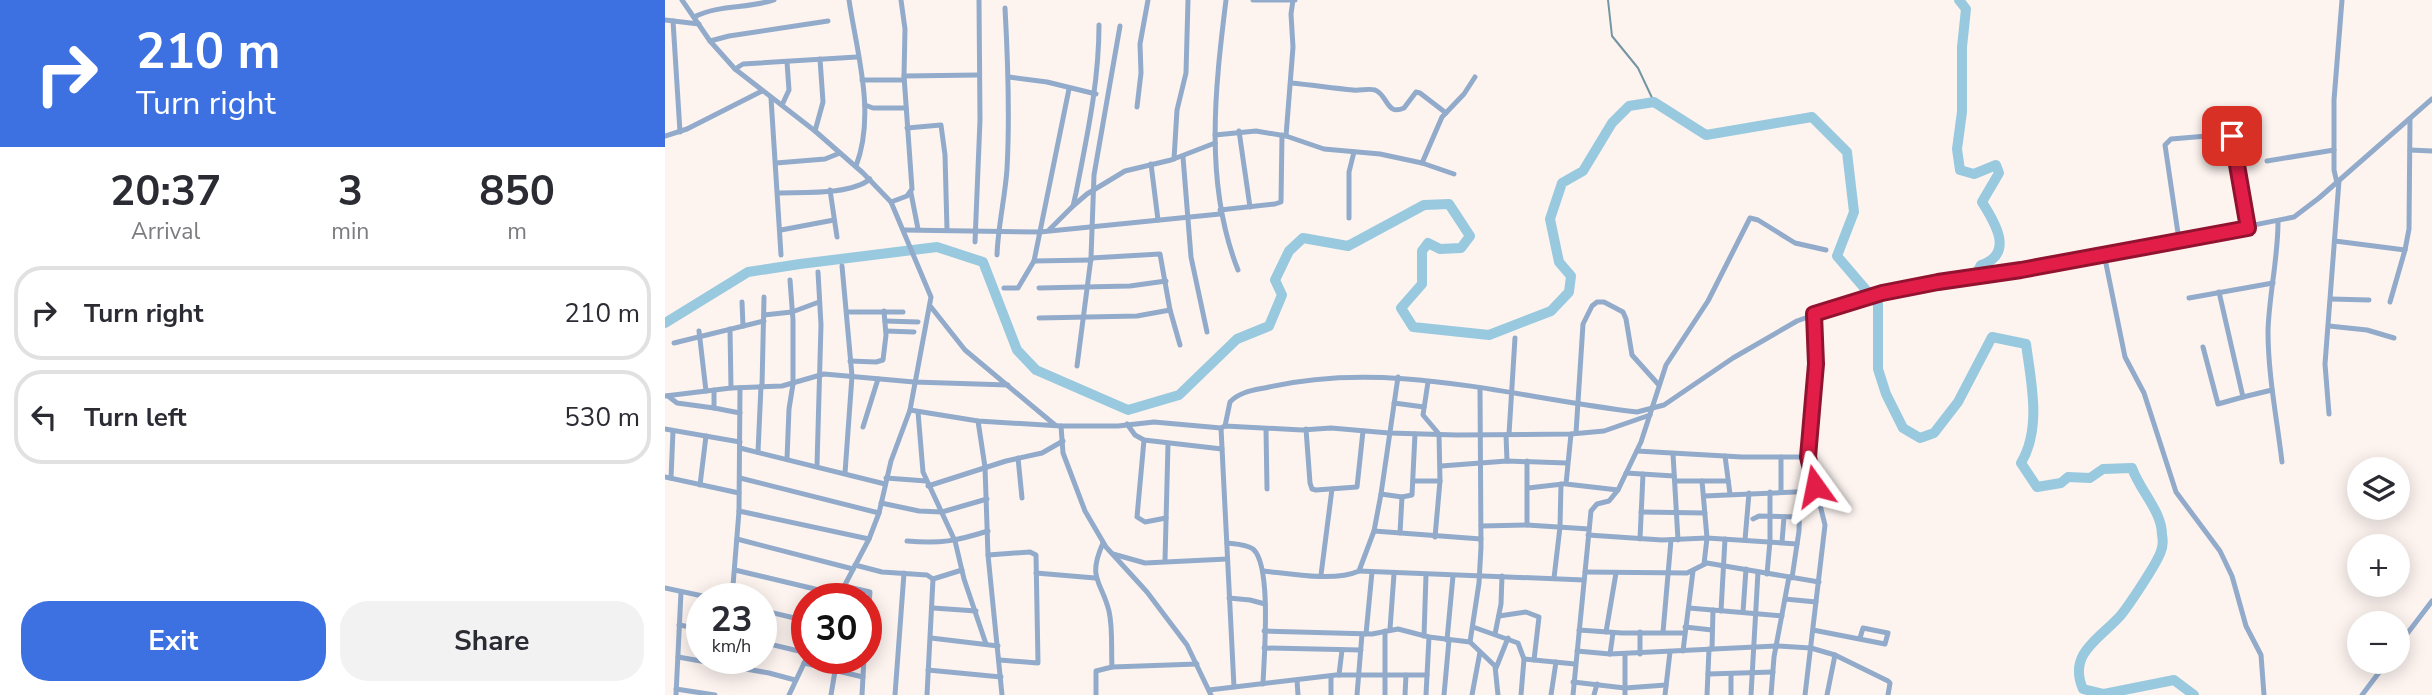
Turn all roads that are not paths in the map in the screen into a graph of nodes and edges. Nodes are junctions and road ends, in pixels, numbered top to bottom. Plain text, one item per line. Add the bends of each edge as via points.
1 (683, 0) edge
2 (774, 0) edge
3 (849, 0) edge
4 (901, 0) edge
5 (979, 0) edge
6 (1148, 0) edge
7 (1188, 0) edge
8 (1226, 0) edge
9 (1253, 0) edge
10 (1294, 0) edge
11 (2342, 0) edge
12 (1273, 1) edge
13 (1005, 8) dead end
14 (694, 18) junction
15 (665, 20) edge
16 (673, 21) junction
17 (828, 22) dead end
18 (699, 24) junction
19 (1098, 25) dead end
20 (1120, 26) dead end
21 (710, 41) junction
22 (857, 57) junction
23 (820, 60) junction
24 (787, 62) junction
25 (735, 69) junction
26 (978, 75) junction
27 (1475, 77) dead end
28 (904, 78) junction
29 (1009, 78) junction
30 (862, 80) junction
31 (1291, 83) junction
32 (1069, 89) junction
33 (762, 92) junction
34 (1096, 94) junction
35 (771, 98) junction
36 (2432, 99) edge
37 (782, 105) junction
38 (865, 105) junction
39 (1137, 107) dead end
40 (906, 108) junction
41 (1446, 113) junction
42 (2410, 119) junction
43 (907, 128) junction
44 (815, 131) junction
45 (1239, 131) junction
46 (680, 132) junction
47 (1215, 135) junction
48 (1284, 135) junction
49 (665, 136) edge
50 (1215, 143) junction
51 (2334, 150) junction
52 (2410, 150) junction
53 (2432, 151) edge
54 (1353, 152) junction
55 (840, 153) junction
56 (1183, 157) junction
57 (1174, 159) junction
58 (2267, 161) dead end
59 (776, 163) junction
60 (1422, 163) junction
61 (1151, 164) junction
62 (856, 166) junction
63 (1454, 174) dead end
64 (870, 180) junction
65 (2338, 182) junction
66 (1094, 189) junction
67 (830, 190) junction
68 (778, 193) junction
69 (911, 193) junction
70 (891, 202) junction
71 (1073, 206) junction
72 (1250, 207) junction
73 (1220, 212) junction
74 (1187, 218) junction
75 (1349, 218) dead end
76 (834, 220) junction
77 (1158, 220) junction
78 (2277, 222) junction
79 (1093, 227) junction
80 (2248, 228) junction
81 (918, 229) junction
82 (781, 230) junction
83 (904, 230) junction
84 (947, 230) junction
85 (976, 232) junction
86 (1000, 232) junction
87 (1044, 232) junction
88 (837, 237) dead end
89 (2179, 240) junction
90 (2335, 241) junction
91 (975, 242) dead end
92 (1826, 250) dead end
93 (2405, 250) junction
94 (781, 254) dead end
95 (997, 254) dead end
96 (2104, 254) junction
97 (1091, 259) junction
98 (1034, 261) junction
99 (842, 266) dead end
100 (1238, 270) dead end
101 (818, 272) dead end
102 (790, 280) dead end
103 (1166, 281) junction
104 (2273, 283) junction
105 (1087, 286) junction
106 (1004, 288) dead end
107 (1039, 288) dead end
108 (2219, 292) junction
109 (764, 298) dead end
110 (2189, 298) dead end
111 (2330, 299) junction
112 (2369, 300) dead end
113 (742, 302) dead end
114 (819, 302) junction
115 (2390, 302) dead end
116 (931, 307) junction
117 (1170, 310) junction
118 (884, 311) junction
119 (792, 312) junction
120 (846, 312) junction
121 (903, 312) dead end
122 (1814, 314) junction
123 (1083, 317) junction
124 (764, 318) junction
125 (1039, 318) dead end
126 (885, 321) junction
127 (918, 322) dead end
128 (743, 326) junction
129 (2329, 326) junction
130 (730, 329) junction
131 (886, 331) junction
132 (914, 332) dead end
133 (1207, 332) dead end
134 (700, 334) junction
135 (1515, 338) dead end
136 (2394, 338) dead end
137 (674, 343) dead end
138 (1180, 345) dead end
139 (2203, 346) dead end
140 (850, 361) junction
141 (1077, 366) dead end
142 (820, 376) junction
143 (852, 376) junction
144 (1398, 377) junction
145 (878, 379) junction
146 (914, 382) junction
147 (1428, 382) junction
148 (793, 384) junction
149 (1658, 384) junction
150 (1007, 385) junction
151 (761, 386) junction
152 (731, 388) junction
153 (740, 388) junction
154 (1480, 389) junction
155 (714, 390) junction
156 (2272, 390) junction
157 (706, 391) junction
158 (1510, 393) junction
159 (667, 396) edge
160 (2243, 397) junction
161 (1394, 403) junction
162 (1578, 404) junction
163 (1424, 407) junction
164 (714, 408) junction
165 (910, 410) junction
166 (919, 412) junction
167 (1651, 412) junction
168 (740, 413) junction
169 (2329, 414) dead end
170 (978, 421) junction
171 (1127, 424) junction
172 (1058, 426) junction
173 (863, 427) dead end
174 (1224, 427) junction
175 (665, 429) edge
176 (1265, 429) junction
177 (1305, 429) junction
178 (673, 431) junction
179 (1363, 431) junction
180 (1389, 433) junction
181 (1574, 433) junction
182 (1415, 434) junction
183 (1439, 434) junction
184 (1508, 435) junction
185 (706, 436) junction
186 (1481, 436) junction
187 (1144, 440) junction
188 (1063, 441) junction
189 (740, 444) junction
190 (1168, 444) junction
191 (1222, 449) junction
192 (1637, 451) junction
193 (758, 452) junction
194 (1673, 454) junction
195 (1725, 456) junction
196 (1781, 457) junction
197 (1808, 457) junction
198 (787, 458) junction
199 (1018, 458) junction
200 (1507, 461) junction
201 (1527, 461) junction
202 (2281, 462) dead end
203 (1481, 463) junction
204 (1567, 463) junction
205 (817, 465) junction
206 (1441, 466) junction
207 (985, 467) junction
208 (845, 473) junction
209 (1626, 473) junction
210 (1643, 474) junction
211 (668, 478) edge
212 (740, 478) junction
213 (1674, 478) junction
214 (886, 481) junction
215 (1413, 481) junction
216 (1440, 481) junction
217 (1702, 481) junction
218 (1728, 481) junction
219 (927, 484) junction
220 (1563, 484) junction
221 (700, 485) junction
222 (1528, 488) junction
223 (1267, 489) dead end
224 (1332, 489) junction
225 (1618, 490) junction
226 (1800, 491) junction
227 (1817, 491) junction
228 (1770, 492) junction
229 (1781, 492) junction
230 (1749, 493) junction
231 (739, 494) junction
232 (1381, 494) junction
233 (1730, 494) junction
234 (1704, 496) junction
235 (1402, 497) junction
236 (1022, 498) dead end
237 (987, 499) junction
238 (881, 503) junction
239 (739, 512) junction
240 (942, 512) junction
241 (1641, 512) junction
242 (879, 513) junction
243 (1678, 513) junction
244 (1705, 513) junction
245 (1769, 516) junction
246 (1784, 517) junction
247 (1800, 517) junction
248 (1166, 519) junction
249 (1753, 519) dead end
250 (1527, 525) junction
251 (1481, 526) junction
252 (1560, 527) junction
253 (988, 531) junction
254 (1374, 531) junction
255 (1589, 532) junction
256 (1400, 533) junction
257 (1435, 537) junction
258 (1707, 538) junction
259 (737, 539) junction
260 (869, 539) junction
261 (1481, 539) junction
262 (1640, 539) junction
263 (1725, 539) junction
264 (1674, 540) junction
265 (1745, 540) junction
266 (907, 541) dead end
267 (955, 541) junction
268 (1770, 541) junction
269 (1782, 542) junction
270 (1103, 543) junction
271 (1227, 543) junction
272 (1797, 544) junction
273 (1113, 554) junction
274 (988, 555) junction
275 (1227, 559) junction
276 (1165, 561) junction
277 (1704, 564) junction
278 (1723, 564) junction
279 (854, 567) junction
280 (1746, 569) junction
281 (735, 570) junction
282 (962, 570) junction
283 (1264, 571) junction
284 (1359, 571) junction
285 (1693, 571) junction
286 (1372, 572) junction
287 (1585, 572) junction
288 (1668, 572) junction
289 (1758, 572) junction
290 (904, 573) junction
291 (1037, 573) junction
292 (1616, 573) junction
293 (1394, 574) junction
294 (1767, 574) junction
295 (1321, 575) junction
296 (1426, 575) junction
297 (1453, 576) junction
298 (1502, 576) junction
299 (1479, 577) junction
300 (1095, 578) junction
301 (1554, 578) junction
302 (1790, 578) junction
303 (933, 579) junction
304 (1584, 580) junction
305 (1819, 582) junction
306 (734, 583) edge
307 (846, 583) edge
308 (791, 585) edge
309 (665, 589) edge
310 (681, 592) junction
311 (686, 593) edge
312 (1229, 598) junction
313 (1785, 599) junction
314 (2432, 601) edge
315 (1816, 602) junction
316 (1265, 604) junction
317 (933, 608) junction
318 (1689, 608) junction
319 (1713, 610) junction
320 (976, 611) junction
321 (1721, 611) junction
322 (1743, 612) junction
323 (1755, 614) junction
324 (1499, 616) junction
325 (1782, 616) junction
326 (680, 625) junction
327 (686, 626) edge
328 (1473, 627) junction
329 (1388, 630) junction
330 (1579, 630) junction
331 (1685, 630) junction
332 (1712, 630) junction
333 (1813, 630) junction
334 (2410, 630) edge
335 (1264, 631) junction
336 (1610, 632) junction
337 (1640, 632) junction
338 (1663, 632) junction
339 (1324, 633) junction
340 (1352, 633) junction
341 (1364, 634) junction
342 (1495, 634) junction
343 (1427, 637) junction
344 (931, 638) junction
345 (1508, 638) junction
346 (1860, 638) junction
347 (1448, 640) junction
348 (1470, 642) junction
349 (986, 645) junction
350 (998, 646) junction
351 (1776, 646) junction
352 (1754, 647) junction
353 (1264, 648) junction
354 (1811, 648) junction
355 (1323, 649) junction
356 (1711, 649) junction
357 (1345, 650) junction
358 (1361, 650) junction
359 (1577, 651) junction
360 (1683, 651) junction
361 (1480, 652) junction
362 (1670, 652) junction
363 (1640, 653) junction
364 (1610, 654) junction
365 (1625, 654) junction
366 (1835, 655) junction
367 (678, 657) junction
368 (1524, 659) junction
369 (1000, 660) junction
370 (1534, 660) junction
371 (1556, 662) junction
372 (1197, 664) junction
373 (1575, 664) junction
374 (1112, 667) junction
375 (1496, 668) junction
376 (928, 670) junction
377 (1773, 672) junction
378 (798, 674) edge
379 (834, 674) edge
380 (849, 674) edge
381 (863, 674) edge
382 (1359, 674) junction
383 (1708, 674) junction
384 (1731, 674) junction
385 (1752, 674) junction
386 (2378, 674) edge
387 (1339, 675) junction
388 (1406, 675) junction
389 (1427, 675) junction
390 (1331, 676) junction
391 (1386, 676) junction
392 (863, 677) junction
393 (1001, 677) junction
394 (795, 680) junction
395 (1297, 680) junction
396 (1573, 682) junction
397 (1263, 684) junction
398 (1597, 684) junction
399 (1666, 685) junction
400 (1234, 687) junction
401 (1625, 691) edge
402 (676, 692) edge
403 (1210, 693) edge
404 (1498, 694) edge
405 (715, 695) edge
406 (789, 695) edge
407 (831, 695) edge
408 (862, 695) edge
409 (895, 695) edge
410 (927, 695) edge
411 (1002, 695) edge
412 (1096, 695) edge
413 (1298, 695) edge
414 (1331, 695) edge
415 (1357, 695) edge
416 (1385, 695) edge
417 (1405, 695) edge
418 (1426, 695) edge
419 (1444, 695) edge
420 (1472, 695) edge
421 (1507, 695) edge
422 (1521, 695) edge
423 (1551, 695) edge
424 (1573, 695) edge
425 (1594, 695) edge
426 (1665, 695) edge
427 (1707, 695) edge
428 (1731, 695) edge
429 (1751, 695) edge
430 (1772, 695) edge
431 (1805, 695) edge
432 (1827, 695) edge
433 (1888, 695) edge
434 (2264, 695) edge
435 (2362, 695) edge

1 - 14 street
2 - 14 street via 714,9
3 - 22 street
4 - 28 street
5 - 26 street
6 - 39 street
7 - 57 street via 1186,73 1177,110
8 - 47 street
9 - 12 street
10 - 12 street
10 - 31 street
11 - 51 street
13 - 29 street
14 - 18 street
15 - 16 street
16 - 18 street
16 - 46 street
17 - 21 street
18 - 21 street
19 - 34 street
20 - 66 street via 1095,160
21 - 25 street
22 - 23 street
22 - 30 street
23 - 24 street
23 - 44 street via 823,102
24 - 25 street via 743,64
24 - 37 street via 789,90
25 - 33 street
26 - 28 street
26 - 85 street
27 - 41 street
28 - 30 street
28 - 40 street
29 - 32 street
29 - 86 street
30 - 38 street
31 - 41 street via 1374,90 1395,110 1420,93
31 - 48 street
32 - 34 street
32 - 87 street via 1045,200
33 - 35 street
33 - 46 street
34 - 71 street
35 - 37 street
35 - 59 street
36 - 42 street
37 - 44 street
38 - 40 street
38 - 62 street via 864,138
40 - 43 street
41 - 60 street
42 - 52 street
42 - 65 street
43 - 69 street
43 - 84 street via 941,125
44 - 55 street
45 - 47 street
45 - 48 street
45 - 72 street
46 - 49 street
47 - 50 street
48 - 54 street via 1324,149
48 - 72 street via 1281,202
50 - 56 street
50 - 73 street
51 - 58 street
51 - 65 street
52 - 53 street
52 - 93 street
54 - 60 street
54 - 75 street
55 - 59 street via 825,159
55 - 62 street
56 - 57 street
56 - 74 street
57 - 61 street
59 - 68 street
60 - 63 street
61 - 66 street via 1125,171
61 - 77 street
62 - 64 street
64 - 67 street
64 - 70 street
65 - 78 street via 2294,217
65 - 90 street
66 - 71 street
66 - 79 street
67 - 68 street
67 - 76 street
68 - 82 street
69 - 70 street
69 - 81 street
70 - 83 street
71 - 87 street
72 - 73 street
73 - 74 street
73 - 100 street
74 - 77 street
74 - 133 street
76 - 82 street
76 - 88 street
77 - 79 street
78 - 80 street
78 - 104 street
79 - 87 street
79 - 97 street
80 - 89 street
80 - 89 street via 2231,134 2171,139 2165,145
81 - 83 street
81 - 84 street
82 - 94 street
83 - 116 street
84 - 85 street
85 - 86 street
85 - 91 street
86 - 87 street
86 - 95 street
87 - 98 street
89 - 96 street
90 - 93 street
90 - 111 street
92 - 149 street via 1795,243 1750,218 1727,268
93 - 115 street
96 - 122 street via 1882,293
96 - 434 street via 2125,358 2144,393 2176,492 2220,551 2232,576 2246,626 2261,655
97 - 98 street
97 - 103 street via 1160,254
97 - 105 street
98 - 106 street via 1018,288
99 - 120 street
101 - 114 street
102 - 119 street
103 - 105 street
103 - 117 street
104 - 108 street
104 - 156 street via 2268,330
105 - 107 street
105 - 123 street
108 - 110 street
108 - 160 street
109 - 124 street
111 - 112 street
111 - 129 street
113 - 128 street
114 - 119 street
114 - 142 street
116 - 146 street
116 - 150 street via 965,350
117 - 123 street
117 - 138 street
118 - 120 street
118 - 121 street
118 - 126 street
119 - 124 street
119 - 148 street
120 - 140 street
122 - 167 street
122 - 197 street via 1816,364
123 - 125 street
123 - 141 street
124 - 128 street
124 - 151 street
126 - 127 street
126 - 131 street
128 - 130 street
129 - 136 street
129 - 169 street via 2325,364
130 - 134 street
130 - 152 street
131 - 132 street
131 - 140 street via 883,360
134 - 137 street
134 - 157 street
135 - 158 street
139 - 160 street via 2218,404
140 - 143 street
142 - 143 street
142 - 148 street
142 - 205 street
143 - 145 street
143 - 208 street
144 - 147 street
144 - 161 street
144 - 174 street via 1337,377 1244,393 1230,402
145 - 146 street
145 - 173 street
146 - 150 street
146 - 165 street
147 - 154 street
147 - 163 street
148 - 151 street
148 - 198 street
149 - 162 street via 1632,355 1623,312 1597,302 1583,324
149 - 167 street
150 - 172 street
151 - 153 street
151 - 193 street
152 - 153 street
152 - 155 street
153 - 168 street
154 - 158 street
154 - 186 street
155 - 157 street
155 - 164 street
156 - 160 street
156 - 202 street
157 - 159 street
158 - 162 street
158 - 184 street
159 - 164 street via 677,403
161 - 163 street
161 - 180 street
162 - 167 street
162 - 181 street
163 - 183 street via 1424,419
164 - 168 street
165 - 166 street
165 - 214 street
166 - 170 street
166 - 219 street
167 - 181 street via 1604,430
167 - 192 street
168 - 189 street
170 - 172 street
170 - 207 street
171 - 172 street
171 - 174 street
171 - 187 street
172 - 188 street
174 - 176 street
174 - 191 street
175 - 178 street
176 - 177 street
176 - 223 street
177 - 179 street
177 - 224 street via 1312,489
178 - 185 street
178 - 211 street
179 - 180 street
179 - 224 street via 1358,485
180 - 182 street
180 - 232 street
181 - 184 street
181 - 204 street
182 - 183 street
182 - 215 street
183 - 186 street
183 - 206 street
184 - 186 street
184 - 200 street
185 - 189 street
185 - 221 street
186 - 203 street
187 - 190 street
187 - 248 street via 1137,517 1145,522
188 - 199 street via 1050,450
188 - 270 street via 1063,453 1085,511
189 - 193 street
189 - 212 street
190 - 191 street
190 - 248 street
191 - 271 street
192 - 194 street
192 - 209 street
193 - 198 street
194 - 195 street
194 - 213 street
195 - 196 street
195 - 218 street
196 - 197 street
196 - 229 street
197 - 227 street
198 - 205 street
199 - 207 street
199 - 236 street
200 - 201 street
200 - 203 street
201 - 204 street
201 - 222 street
203 - 206 street
203 - 251 street
204 - 220 street
205 - 208 street
206 - 216 street
207 - 219 street
207 - 237 street
208 - 214 street
209 - 210 street
209 - 225 street
210 - 213 street
210 - 241 street
211 - 221 street
212 - 231 street
212 - 242 street
213 - 217 street
213 - 243 street
214 - 219 street
214 - 238 street
215 - 216 street
215 - 235 street via 1412,495
216 - 257 street
217 - 218 street
217 - 234 street
218 - 233 street
219 - 240 street
220 - 222 street
220 - 225 street
220 - 252 street
221 - 231 street
222 - 250 street
224 - 295 street
225 - 255 street via 1609,501 1593,507
226 - 227 street
226 - 229 street
226 - 247 street
227 - 305 street via 1825,526
228 - 229 street
228 - 230 street
228 - 245 street
230 - 233 street
230 - 265 street
231 - 239 street
232 - 235 street
232 - 254 street
233 - 234 street
234 - 244 street
235 - 256 street
237 - 240 street
237 - 253 street
238 - 240 street
238 - 242 street
239 - 259 street
239 - 260 street
240 - 267 street
241 - 243 street
241 - 262 street
242 - 260 street
243 - 244 street
243 - 264 street
244 - 258 street
245 - 246 street
245 - 249 street
245 - 268 street
246 - 247 street
246 - 269 street
247 - 272 street
248 - 276 street
250 - 251 street
250 - 252 street
251 - 261 street
252 - 255 street
252 - 301 street
253 - 267 street
253 - 274 street
254 - 256 street
254 - 284 street
255 - 262 street
255 - 287 street
256 - 257 street
257 - 261 street
258 - 263 street
258 - 264 street
258 - 277 street
259 - 279 street
259 - 281 street
260 - 279 street
261 - 299 street
262 - 264 street
263 - 265 street
263 - 278 street
264 - 288 street
265 - 268 street
266 - 267 street
267 - 282 street
268 - 269 street
268 - 294 street
269 - 272 street
270 - 273 street
270 - 300 street
271 - 275 street
271 - 283 street via 1247,545 1255,551
272 - 302 street
273 - 276 street via 1145,563
273 - 372 street via 1181,636
274 - 291 street via 1033,553
274 - 350 street
275 - 276 street
275 - 312 street
277 - 278 street
277 - 285 street
278 - 280 street
278 - 321 street
279 - 290 street
279 - 307 street
280 - 289 street
280 - 322 street
281 - 306 street
281 - 308 street
282 - 303 street
282 - 320 street
283 - 295 street
283 - 316 street
284 - 286 street
284 - 295 street
285 - 288 street
285 - 318 street
286 - 293 street
286 - 341 street
287 - 292 street
287 - 304 street
288 - 292 street
288 - 338 street
289 - 294 street
289 - 323 street
290 - 303 street
290 - 409 street
291 - 300 street
291 - 369 street via 1038,663
292 - 336 street
293 - 296 street
293 - 329 street
294 - 302 street
296 - 297 street
296 - 343 street
297 - 299 street
297 - 347 street
298 - 299 street
298 - 301 street
298 - 324 street
299 - 328 street
300 - 374 street via 1109,615
301 - 304 street
302 - 305 street
302 - 313 street
303 - 317 street
304 - 330 street
305 - 315 street
309 - 310 street
310 - 311 street
310 - 326 street
312 - 316 street
312 - 400 street
313 - 315 street
313 - 325 street
314 - 334 street
315 - 333 street
316 - 335 street
317 - 320 street
317 - 344 street
318 - 319 street
318 - 331 street
319 - 321 street
319 - 332 street
320 - 349 street
321 - 322 street
322 - 323 street
323 - 325 street
323 - 352 street
324 - 342 street
324 - 370 street via 1525,612 1539,617
325 - 351 street
326 - 327 street
326 - 367 street
328 - 342 street
328 - 348 street
329 - 341 street
329 - 343 street
329 - 391 street
330 - 336 street
330 - 359 street
331 - 332 street
331 - 338 street
331 - 360 street
332 - 356 street
333 - 346 street
333 - 354 street
335 - 339 street
335 - 353 street
336 - 337 street
336 - 364 street
337 - 338 street
337 - 363 street
339 - 340 street
339 - 355 street
340 - 341 street
340 - 357 street
341 - 358 street
342 - 345 street
343 - 347 street
343 - 389 street
344 - 349 street
344 - 376 street
345 - 368 street via 1518,643
345 - 375 street
346 - 346 street via 1885,644 1888,632 1863,628
347 - 348 street
347 - 419 street
348 - 361 street
349 - 350 street
350 - 369 street
351 - 352 street
351 - 354 street
351 - 377 street
352 - 356 street
352 - 385 street
353 - 355 street
353 - 397 street
354 - 366 street
354 - 431 street
355 - 357 street
356 - 360 street
356 - 383 street
357 - 358 street
357 - 387 street
358 - 382 street
359 - 364 street
359 - 373 street
360 - 362 street
361 - 375 street
361 - 420 street
362 - 363 street
362 - 399 street
363 - 365 street
364 - 365 street
365 - 401 street
366 - 432 street
366 - 433 street via 1888,681
367 - 394 street
367 - 402 street
368 - 370 street
368 - 422 street
369 - 393 street
370 - 371 street
371 - 373 street
371 - 423 street
372 - 374 street
372 - 403 street
373 - 396 street
374 - 412 street via 1096,671
375 - 404 street
376 - 393 street
376 - 410 street
377 - 385 street
377 - 430 street
378 - 394 street
379 - 407 street
380 - 392 street
381 - 392 street
382 - 387 street
382 - 391 street
382 - 415 street
383 - 384 street
383 - 427 street
384 - 385 street
384 - 428 street
385 - 429 street
386 - 435 street
387 - 390 street
388 - 389 street
388 - 391 street
388 - 417 street
389 - 418 street
390 - 395 street
390 - 414 street
391 - 416 street
392 - 408 street
393 - 411 street
394 - 406 street
395 - 397 street
395 - 413 street
396 - 398 street
396 - 424 street
397 - 400 street
398 - 401 street
398 - 425 street
399 - 401 street
399 - 426 street
400 - 403 street
402 - 405 street
404 - 421 street

